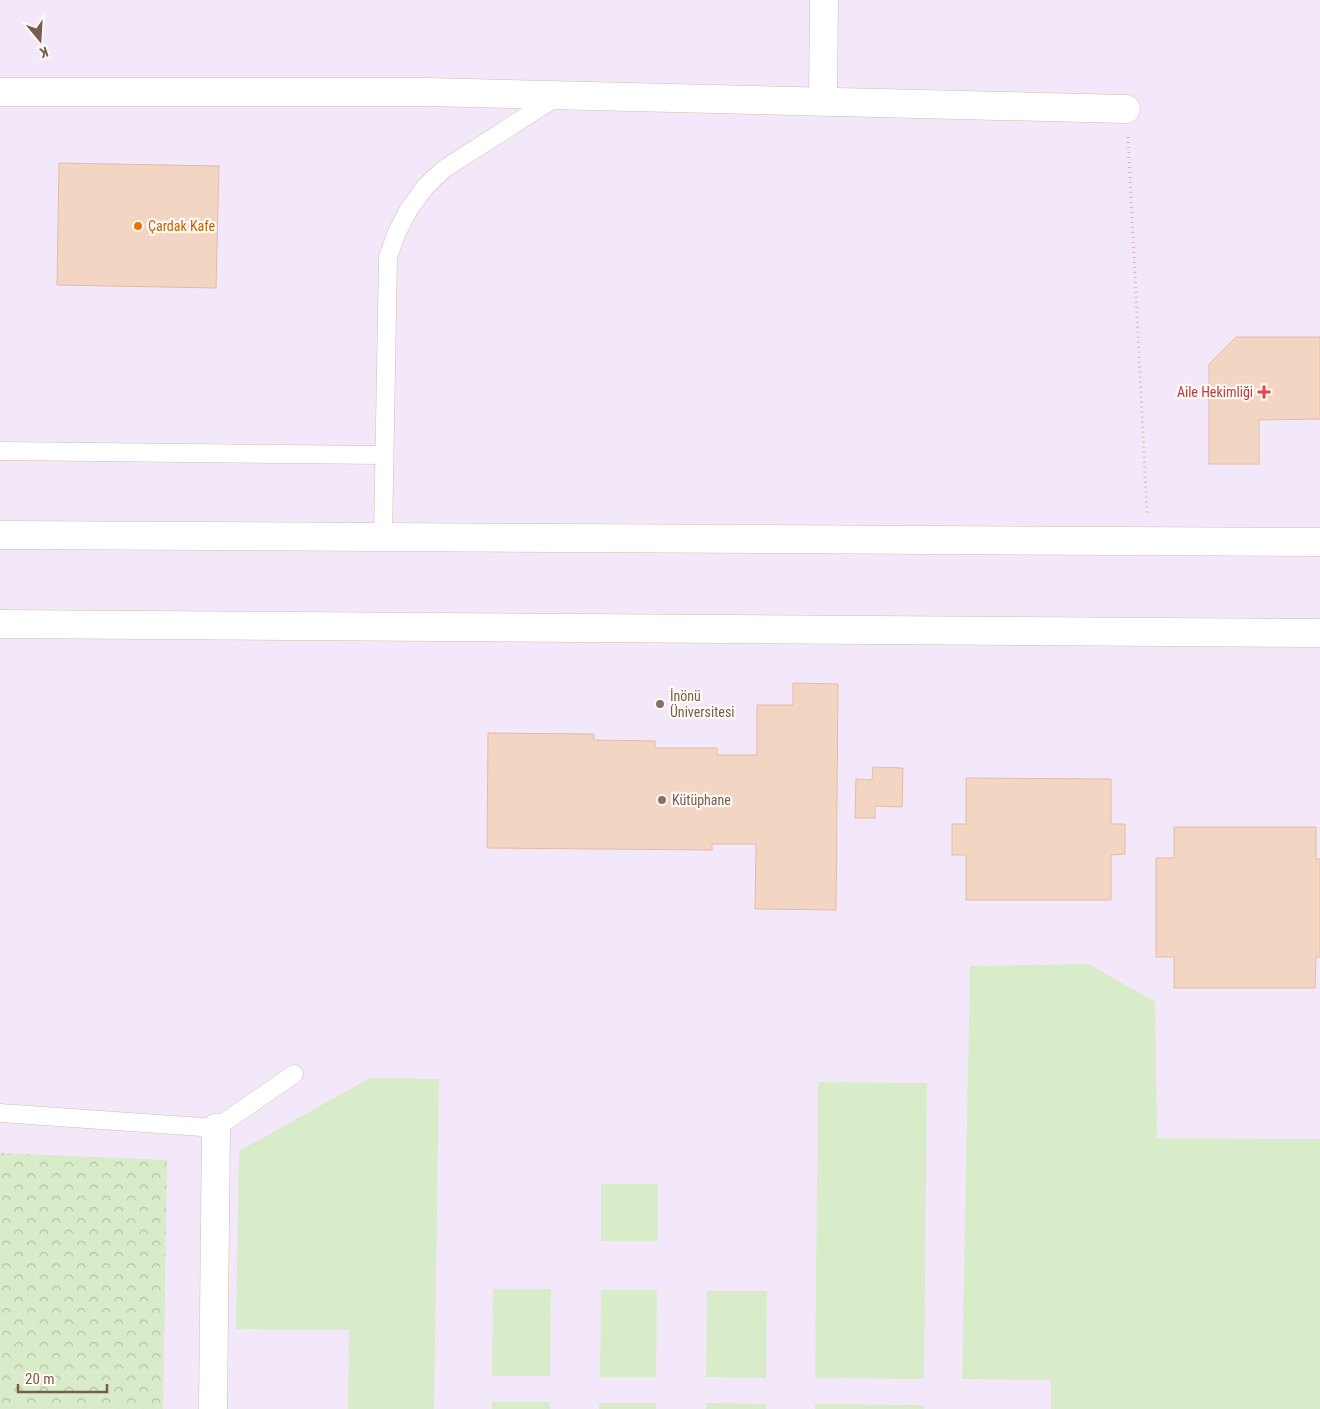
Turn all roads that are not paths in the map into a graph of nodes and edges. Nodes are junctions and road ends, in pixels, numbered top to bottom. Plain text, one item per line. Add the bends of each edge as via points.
1 (824, 0) edge
2 (0, 92) edge
3 (561, 95) junction
4 (823, 100) junction
5 (1126, 109) road end
6 (0, 451) edge
7 (384, 456) junction
8 (0, 535) edge
9 (383, 537) junction
10 (1320, 542) edge
11 (0, 624) edge
12 (1320, 633) edge
13 (294, 1074) dead end
14 (0, 1114) edge
15 (216, 1128) junction
16 (213, 1409) edge

1 - 4 street
2 - 3 street
3 - 4 street
3 - 7 lane via 444,169 409,208 397,232 388,257
4 - 5 street
6 - 7 lane
7 - 9 lane
8 - 9 street
9 - 10 street
11 - 12 street
13 - 15 lane
14 - 15 lane
15 - 16 street

